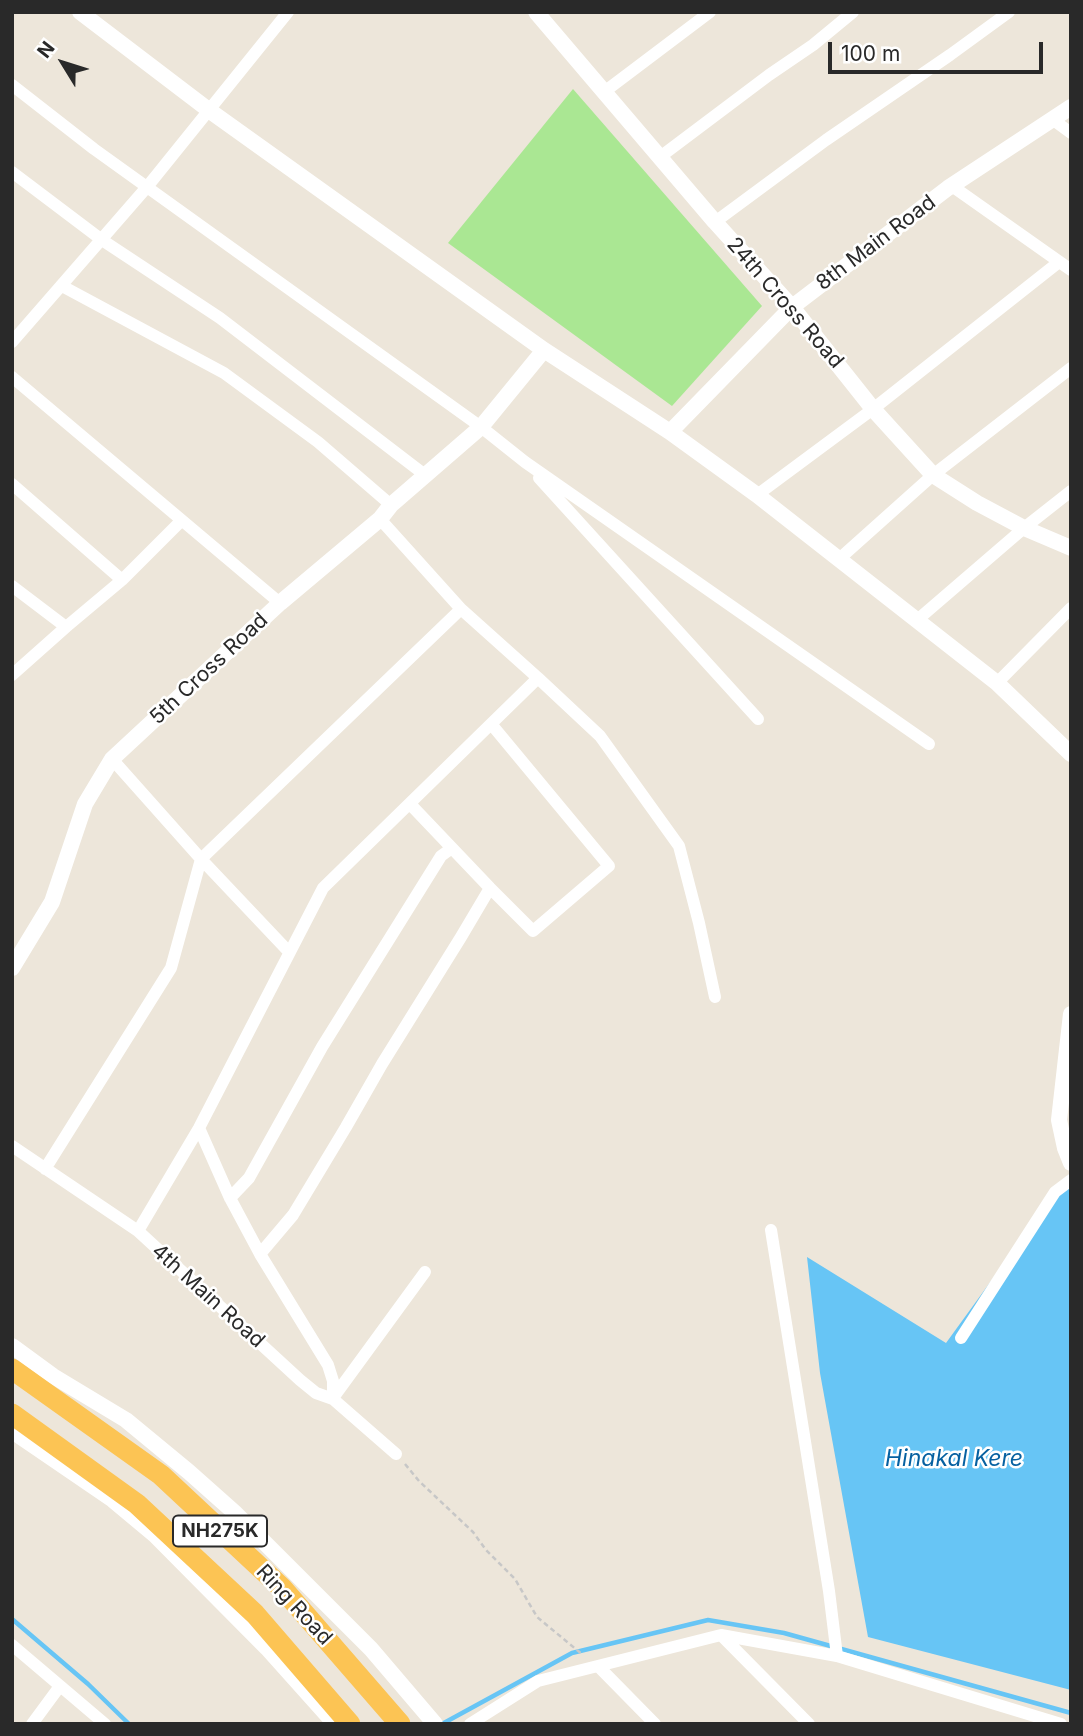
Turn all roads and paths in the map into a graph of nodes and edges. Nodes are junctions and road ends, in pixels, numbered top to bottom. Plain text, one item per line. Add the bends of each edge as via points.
1 (80, 12) edge
2 (288, 12) edge
3 (536, 12) edge
4 (710, 12) edge
5 (853, 12) edge
6 (1009, 12) edge
7 (12, 85) edge
8 (604, 92) junction
9 (1071, 107) edge
10 (210, 111) junction
11 (1052, 119) junction
12 (1071, 133) edge
13 (660, 157) junction
14 (12, 172) edge
15 (952, 186) junction
16 (147, 187) junction
17 (715, 222) junction
18 (102, 240) junction
19 (1059, 262) junction
20 (1071, 270) edge
21 (62, 286) junction
22 (792, 307) junction
23 (12, 342) edge
24 (544, 350) junction
25 (1071, 368) edge
26 (12, 377) edge
27 (873, 409) junction
28 (481, 427) junction
29 (670, 432) junction
30 (525, 462) junction
31 (425, 475) junction
32 (933, 475) junction
33 (12, 484) edge
34 (1071, 491) edge
35 (757, 495) junction
36 (391, 505) junction
37 (380, 519) junction
38 (181, 521) junction
39 (1024, 528) junction
40 (1071, 548) edge
41 (838, 560) junction
42 (122, 580) junction
43 (12, 586) edge
44 (280, 603) junction
45 (1071, 608) edge
46 (461, 609) junction
47 (916, 621) junction
48 (65, 627) junction
49 (13, 674) edge
50 (538, 678) junction
51 (997, 683) junction
52 (758, 719) dead end
53 (492, 724) junction
54 (929, 744) dead end
55 (1071, 754) edge
56 (112, 759) junction
57 (410, 804) junction
58 (452, 848) junction
59 (201, 859) junction
60 (490, 888) junction
61 (289, 952) junction
62 (12, 968) edge
63 (715, 996) dead end
64 (1071, 1014) edge
65 (1065, 1124) edge
66 (199, 1128) junction
67 (12, 1146) edge
68 (1071, 1163) edge
69 (45, 1169) junction
70 (1071, 1180) edge
71 (230, 1198) junction
72 (771, 1230) dead end
73 (138, 1231) junction
74 (260, 1254) junction
75 (425, 1272) dead end
76 (961, 1338) dead end
77 (12, 1346) edge
78 (12, 1369) edge
79 (333, 1399) junction
80 (12, 1414) edge
81 (12, 1431) edge
82 (396, 1454) joint
83 (721, 1636) junction
84 (12, 1645) edge
85 (837, 1656) junction
86 (592, 1662) junction
87 (60, 1686) junction
88 (1014, 1710) junction
89 (32, 1724) edge
90 (105, 1724) edge
91 (335, 1724) edge
92 (350, 1724) edge
93 (400, 1724) edge
94 (435, 1724) edge
95 (470, 1724) edge
96 (655, 1724) edge
97 (809, 1724) edge
98 (1013, 1724) edge
99 (1060, 1724) edge

1 - 10 street
2 - 10 street
3 - 8 street, 24th Cross Road
4 - 8 street
5 - 13 street
6 - 17 street
7 - 16 street
8 - 13 street, 24th Cross Road
9 - 11 street, 8th Main Road
10 - 16 street
10 - 24 street
11 - 12 street
11 - 15 street, 8th Main Road
13 - 17 street, 24th Cross Road
14 - 18 street
15 - 19 street
15 - 22 street, 8th Main Road
16 - 18 street
16 - 28 street
17 - 22 street, 24th Cross Road
18 - 21 street
18 - 31 street via 220,318
19 - 20 street
19 - 27 street
21 - 23 street
21 - 36 street via 224,373 318,442
22 - 27 street, 24th Cross Road
22 - 29 street, 8th Main Road
24 - 28 street, 5th Cross Road
24 - 29 street
25 - 32 street
26 - 38 street
27 - 32 street, 24th Cross Road
27 - 35 street
28 - 30 street
28 - 31 street, 5th Cross Road
29 - 35 street
30 - 52 street
30 - 54 street
31 - 36 street, 5th Cross Road
32 - 39 street, 24th Cross Road
32 - 41 street
33 - 42 street
34 - 39 street
35 - 41 street
36 - 37 street, 5th Cross Road
37 - 44 street, 5th Cross Road
37 - 46 street
38 - 42 street
38 - 44 street
39 - 40 street, 24th Cross Road
39 - 47 street
41 - 47 street
42 - 48 street
43 - 48 street
44 - 56 street, 5th Cross Road
45 - 51 street
46 - 50 street
46 - 59 street
47 - 51 street
48 - 49 street
50 - 53 street
50 - 63 street via 600,736 679,846
51 - 55 street
53 - 57 street
53 - 60 street via 609,866 533,931
56 - 59 street
56 - 62 street, 5th Cross Road via 85,804 52,902
57 - 58 street
57 - 61 street via 323,888
58 - 60 street
58 - 71 street via 441,856 322,1047 248,1178
59 - 61 street
59 - 69 street via 171,968
60 - 74 street via 293,1215
61 - 66 street
64 - 65 street
65 - 68 street via 1065,1149
66 - 71 street
66 - 73 street
67 - 69 street, 4th Main Road
69 - 73 street, 4th Main Road
70 - 76 street via 1055,1192
71 - 74 street
72 - 85 street
73 - 79 street, 4th Main Road via 300,1380
74 - 79 street via 328,1365
75 - 79 street
77 - 94 street via 126,1420 234,1512 371,1648
78 - 93 highway, Ring Road / NH275K via 161,1475 282,1588
79 - 82 street, 4th Main Road
80 - 92 highway, Ring Road / NH275K via 137,1504 255,1614
81 - 91 street via 113,1500 155,1535
82 - 86 path via 515,1580 537,1617
83 - 85 street
83 - 86 street
83 - 97 street
84 - 87 street
85 - 88 street
86 - 95 street via 538,1681
86 - 96 street
87 - 89 street
87 - 90 street
88 - 98 street
88 - 99 street

